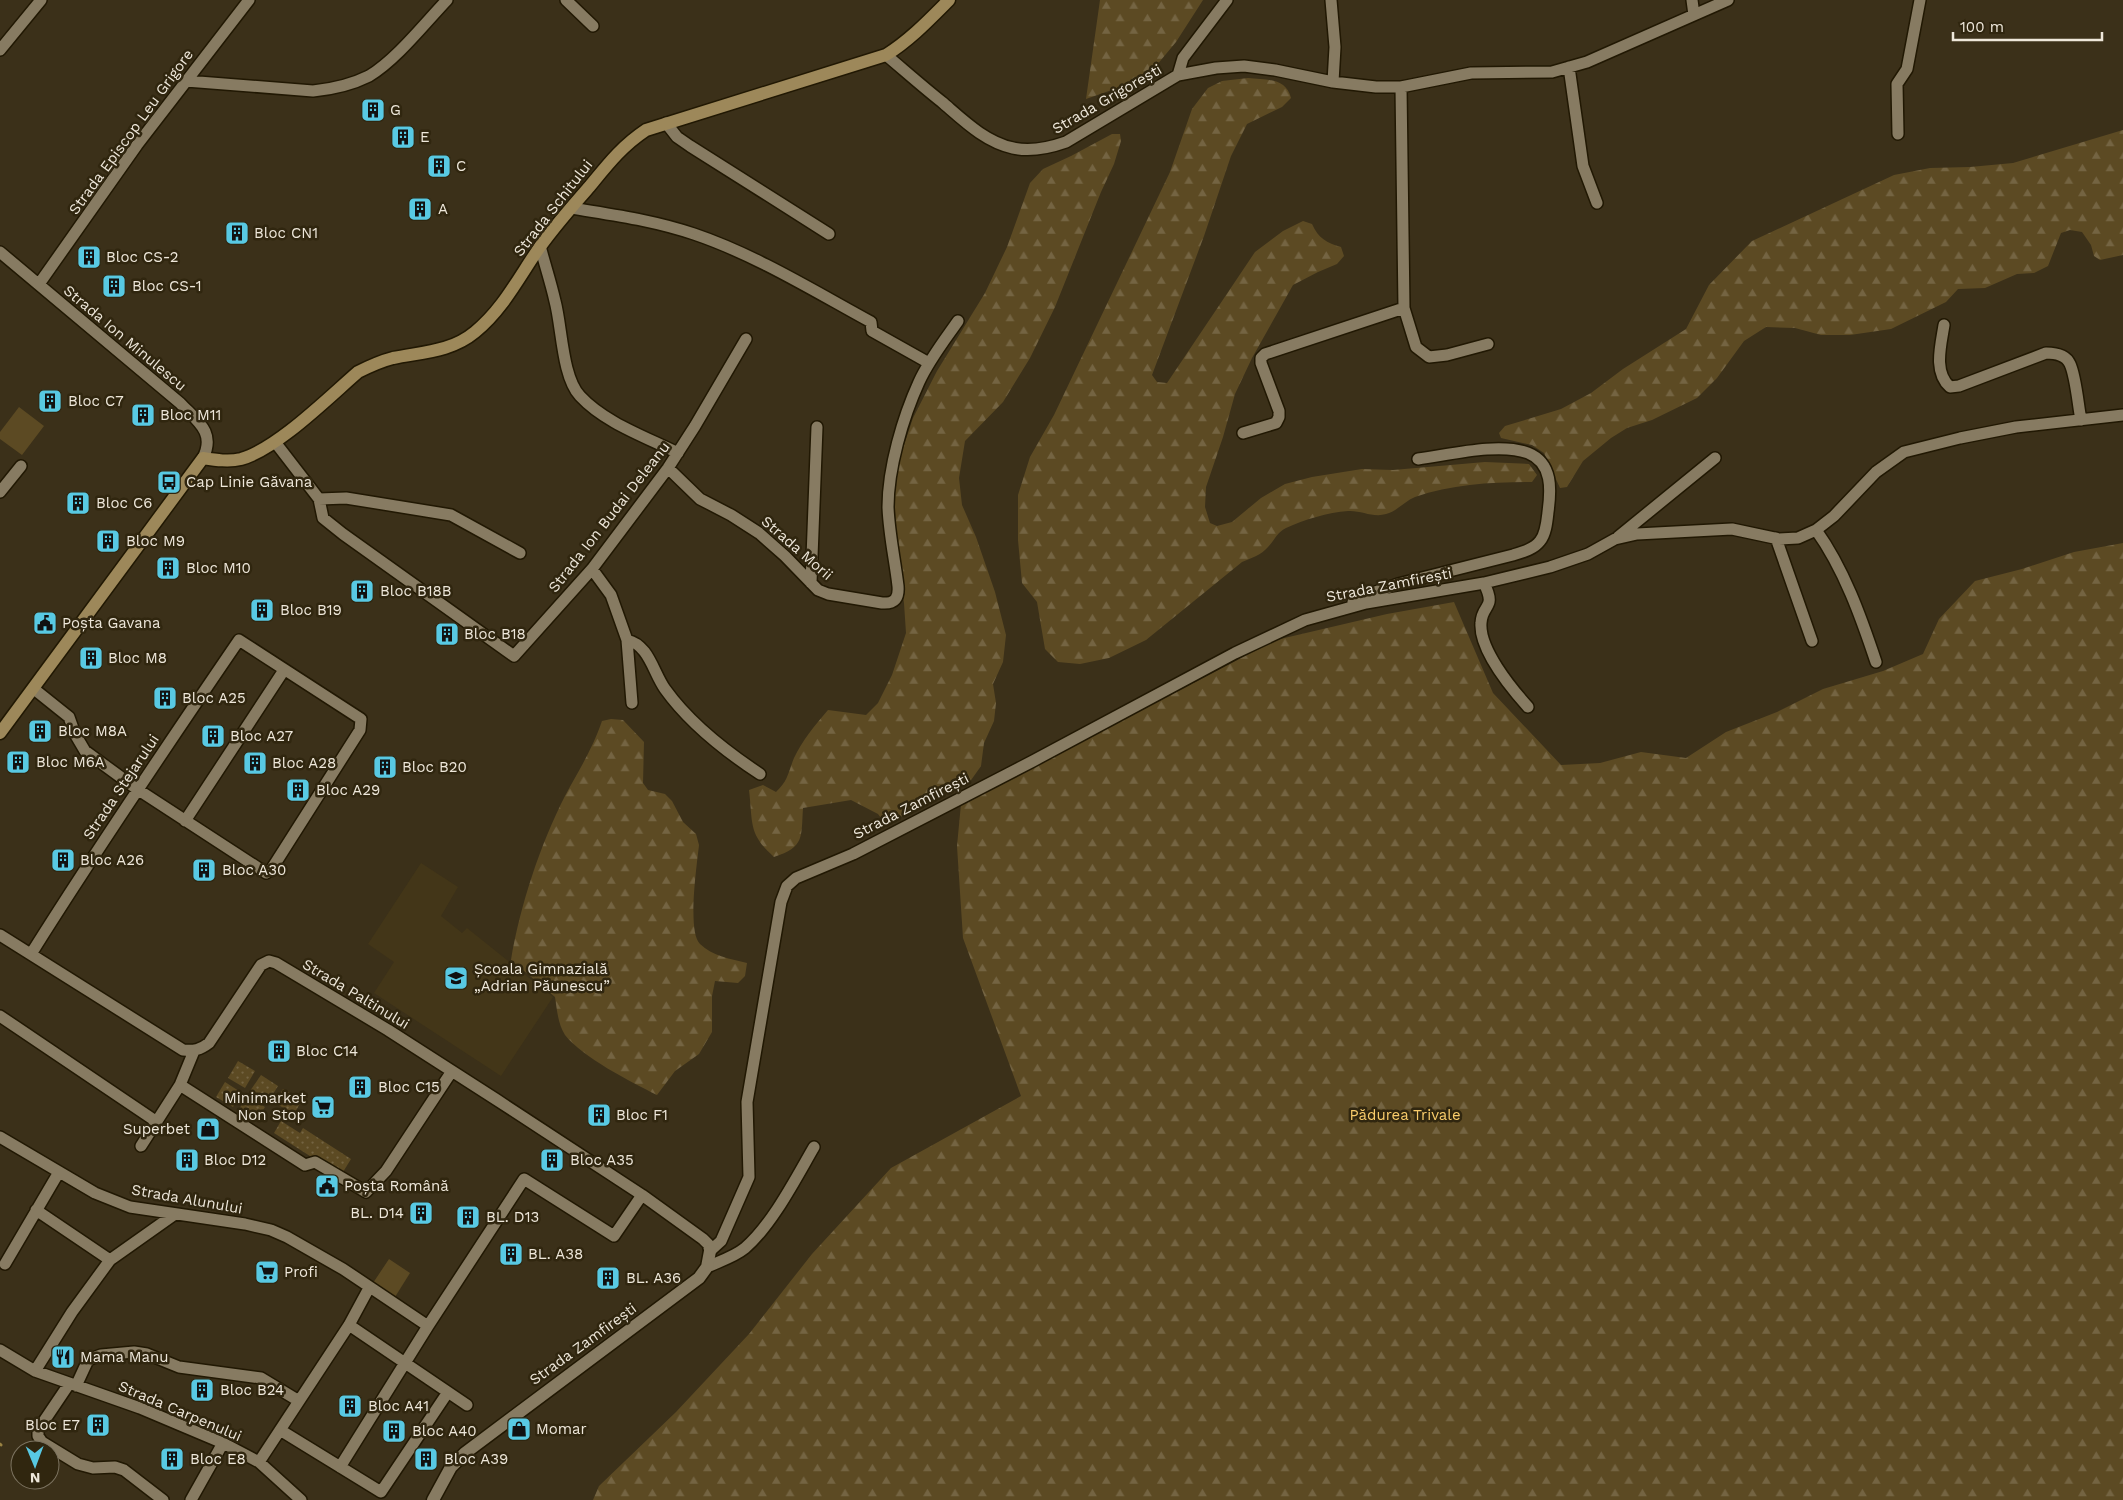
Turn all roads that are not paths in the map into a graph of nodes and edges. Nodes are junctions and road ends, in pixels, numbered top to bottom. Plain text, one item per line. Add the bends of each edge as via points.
1 (41, 0) edge
2 (249, 0) edge
3 (447, 0) edge
4 (566, 0) edge
5 (949, 0) edge
6 (1227, 0) edge
7 (1330, 0) edge
8 (1692, 0) edge
9 (1728, 0) edge
10 (1920, 0) edge
11 (1694, 15) junction
12 (593, 26) dead end
13 (0, 50) edge
14 (886, 55) junction
15 (1569, 67) junction
16 (1178, 75) junction
17 (186, 81) junction
18 (1333, 82) junction
19 (1401, 87) junction
20 (666, 123) junction
21 (1898, 134) dead end
22 (1596, 204) dead end
23 (571, 208) junction
24 (829, 234) dead end
25 (540, 246) junction
26 (0, 252) edge
27 (39, 284) junction
28 (1404, 308) junction
29 (958, 321) dead end
30 (1944, 325) dead end
31 (746, 339) dead end
32 (1488, 344) dead end
33 (929, 362) junction
34 (2123, 415) edge
35 (2081, 420) junction
36 (817, 427) dead end
37 (1243, 433) dead end
38 (275, 442) junction
39 (678, 453) junction
40 (203, 458) junction
41 (1715, 458) dead end
42 (1418, 459) dead end
43 (21, 466) dead end
44 (668, 468) junction
45 (0, 492) edge
46 (319, 499) junction
47 (1816, 530) junction
48 (1776, 538) junction
49 (1615, 539) junction
50 (520, 552) dead end
51 (592, 569) junction
52 (1484, 582) junction
53 (811, 583) junction
54 (1344, 608) junction
55 (627, 640) junction
56 (1812, 641) dead end
57 (1876, 662) dead end
58 (284, 670) junction
59 (34, 689) junction
60 (632, 703) dead end
61 (1528, 707) dead end
62 (0, 733) edge
63 (760, 774) dead end
64 (137, 789) junction
65 (185, 821) junction
66 (0, 936) edge
67 (31, 954) junction
68 (0, 1016) edge
69 (194, 1051) junction
70 (452, 1071) junction
71 (180, 1085) junction
72 (157, 1122) junction
73 (0, 1137) edge
74 (141, 1146) dead end
75 (814, 1147) dead end
76 (59, 1172) junction
77 (642, 1195) junction
78 (36, 1210) junction
79 (175, 1214) junction
80 (710, 1251) junction
81 (110, 1260) junction
82 (5, 1264) dead end
83 (707, 1267) junction
84 (369, 1288) junction
85 (349, 1325) junction
86 (428, 1326) junction
87 (0, 1350) edge
88 (405, 1364) junction
89 (35, 1371) junction
90 (72, 1385) junction
91 (448, 1392) junction
92 (299, 1401) junction
93 (468, 1405) dead end
94 (280, 1430) junction
95 (223, 1443) junction
96 (259, 1462) junction
97 (340, 1467) junction
98 (164, 1500) edge
99 (191, 1500) edge
100 (301, 1500) edge
101 (433, 1500) edge

1 - 13 street
2 - 17 street, Strada Episcop Leu Grigore
3 - 17 street via 385,64 341,87 313,92
4 - 12 street
5 - 14 main road, Strada Schitului via 923,27
6 - 16 street via 1183,58
7 - 18 street via 1335,47
8 - 11 street
9 - 11 street, Strada Grigorești
10 - 21 street via 1907,69 1897,84
11 - 15 street, Strada Grigorești
14 - 16 street, Strada Grigorești via 992,141 1029,150 1066,142
14 - 20 main road, Strada Schitului
15 - 19 street, Strada Grigorești via 1552,72 1471,73
15 - 22 street via 1583,166
16 - 18 street, Strada Grigorești via 1244,66
17 - 27 street, Strada Episcop Leu Grigore
18 - 19 street, Strada Grigorești
19 - 28 street
20 - 23 main road, Strada Schitului via 627,142
20 - 24 street via 690,146
23 - 25 main road, Strada Schitului
23 - 33 street via 628,216 694,234 744,255 872,322 872,331
25 - 38 main road, Strada Schitului via 493,316 474,333 429,353 374,363 358,372
25 - 39 street via 556,302 569,380 593,408
26 - 27 street, Strada Ion Minulescu
27 - 40 street, Strada Ion Minulescu via 200,423 208,436 208,448
28 - 32 street via 1416,347 1429,358
28 - 37 street via 1265,354 1261,363 1278,411 1278,420
29 - 33 street
30 - 35 street via 1939,353 1941,373 1950,387 2046,353 2055,353 2070,364
31 - 39 street, Strada Ion Budai Deleanu
33 - 53 street, Strada Morii via 906,415 890,483 890,536 899,594 889,604 828,594
34 - 35 street, Strada Zamfirești
35 - 47 street, Strada Zamfirești via 2016,427 1904,452 1876,472
36 - 53 street
38 - 40 main road, Strada Schitului via 241,459 221,461
38 - 46 street, Strada Ion Budai Deleanu
39 - 44 street, Strada Ion Budai Deleanu
40 - 59 main road
41 - 49 street
42 - 54 street via 1484,449 1527,453 1540,460 1548,473 1551,493 1541,541 1513,555 1398,584 1361,597
43 - 45 street
44 - 51 street, Strada Ion Budai Deleanu
44 - 53 street, Strada Morii via 700,499 759,533
46 - 50 street via 346,498 451,515
46 - 51 street, Strada Ion Budai Deleanu via 323,518 514,656
47 - 48 street, Strada Zamfirești via 1798,538
47 - 57 street via 1848,591
48 - 49 street, Strada Zamfirești via 1732,529 1702,529
48 - 56 street
49 - 52 street, Strada Zamfirești via 1588,554 1550,567
51 - 55 street via 611,595
52 - 54 street, Strada Zamfirești
52 - 61 street via 1489,593 1489,605 1481,620 1481,631 1508,685
54 - 80 street, Strada Zamfirești via 1305,620 1235,653 1025,766 853,854 796,878 787,886 770,961 747,1102 749,1177 721,1241
55 - 60 street
55 - 63 street via 637,642 644,649 677,705 724,750
58 - 64 street, Strada Stejarului via 239,640
58 - 65 street
58 - 65 street via 361,719 360,730 271,870 261,871
59 - 62 main road
59 - 64 street via 69,717 85,751
64 - 65 street
64 - 67 street, Strada Stejarului
66 - 67 street
67 - 69 street via 172,1044
68 - 72 street
69 - 70 street, Strada Paltinului via 209,1043 261,965 268,961
69 - 71 street
70 - 71 street via 386,1171 366,1192 315,1162 304,1165
70 - 77 street, Strada Paltinului
71 - 72 street
72 - 74 street
73 - 76 street, Strada Alunului
75 - 83 street via 760,1233 733,1256
76 - 78 street
76 - 79 street, Strada Alunului via 130,1207
77 - 80 street, Strada Paltinului via 703,1239
77 - 86 street via 614,1236 524,1179
78 - 81 street
78 - 82 street
79 - 81 street
79 - 84 street, Strada Alunului via 271,1230 327,1260
80 - 83 street, Strada Zamfirești
81 - 89 street
83 - 101 street, Strada Zamfirești via 699,1278 464,1453 451,1467
84 - 85 street
84 - 86 street, Strada Alunului
85 - 88 street
85 - 92 street
86 - 88 street
87 - 89 street, Strada Carpenului
88 - 91 street
88 - 97 street
89 - 90 street, Strada Carpenului
90 - 92 street via 88,1360 101,1355 134,1352 179,1367 261,1378
90 - 95 street, Strada Carpenului via 140,1408
90 - 98 street via 38,1430 42,1442 78,1464 124,1470
91 - 93 street
91 - 97 street via 381,1492
92 - 94 street
94 - 96 street
94 - 97 street
95 - 96 street, Strada Carpenului
95 - 99 street
96 - 100 street, Strada Carpenului

